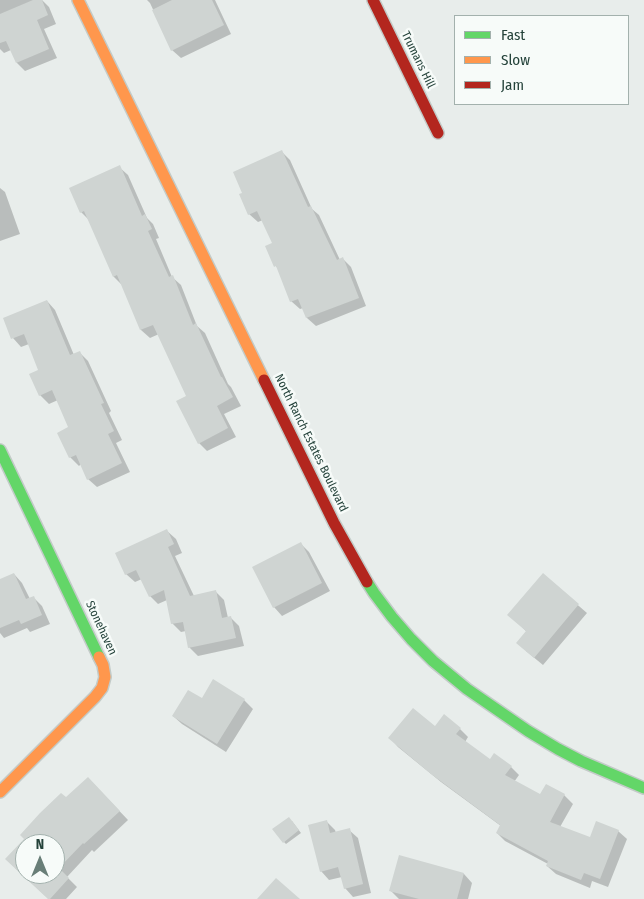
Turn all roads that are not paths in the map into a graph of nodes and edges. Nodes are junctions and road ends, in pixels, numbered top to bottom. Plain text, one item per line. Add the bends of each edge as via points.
1 (78, 0) edge
2 (372, 0) edge
3 (438, 133) dead end
4 (0, 450) edge
5 (644, 788) edge
6 (0, 792) edge

1 - 5 street, North Ranch Estates Boulevard via 334,523 374,593 411,639 468,689 558,749
2 - 3 street, Trumans Hill
4 - 6 street, Stonehaven via 103,665 105,677 95,696

